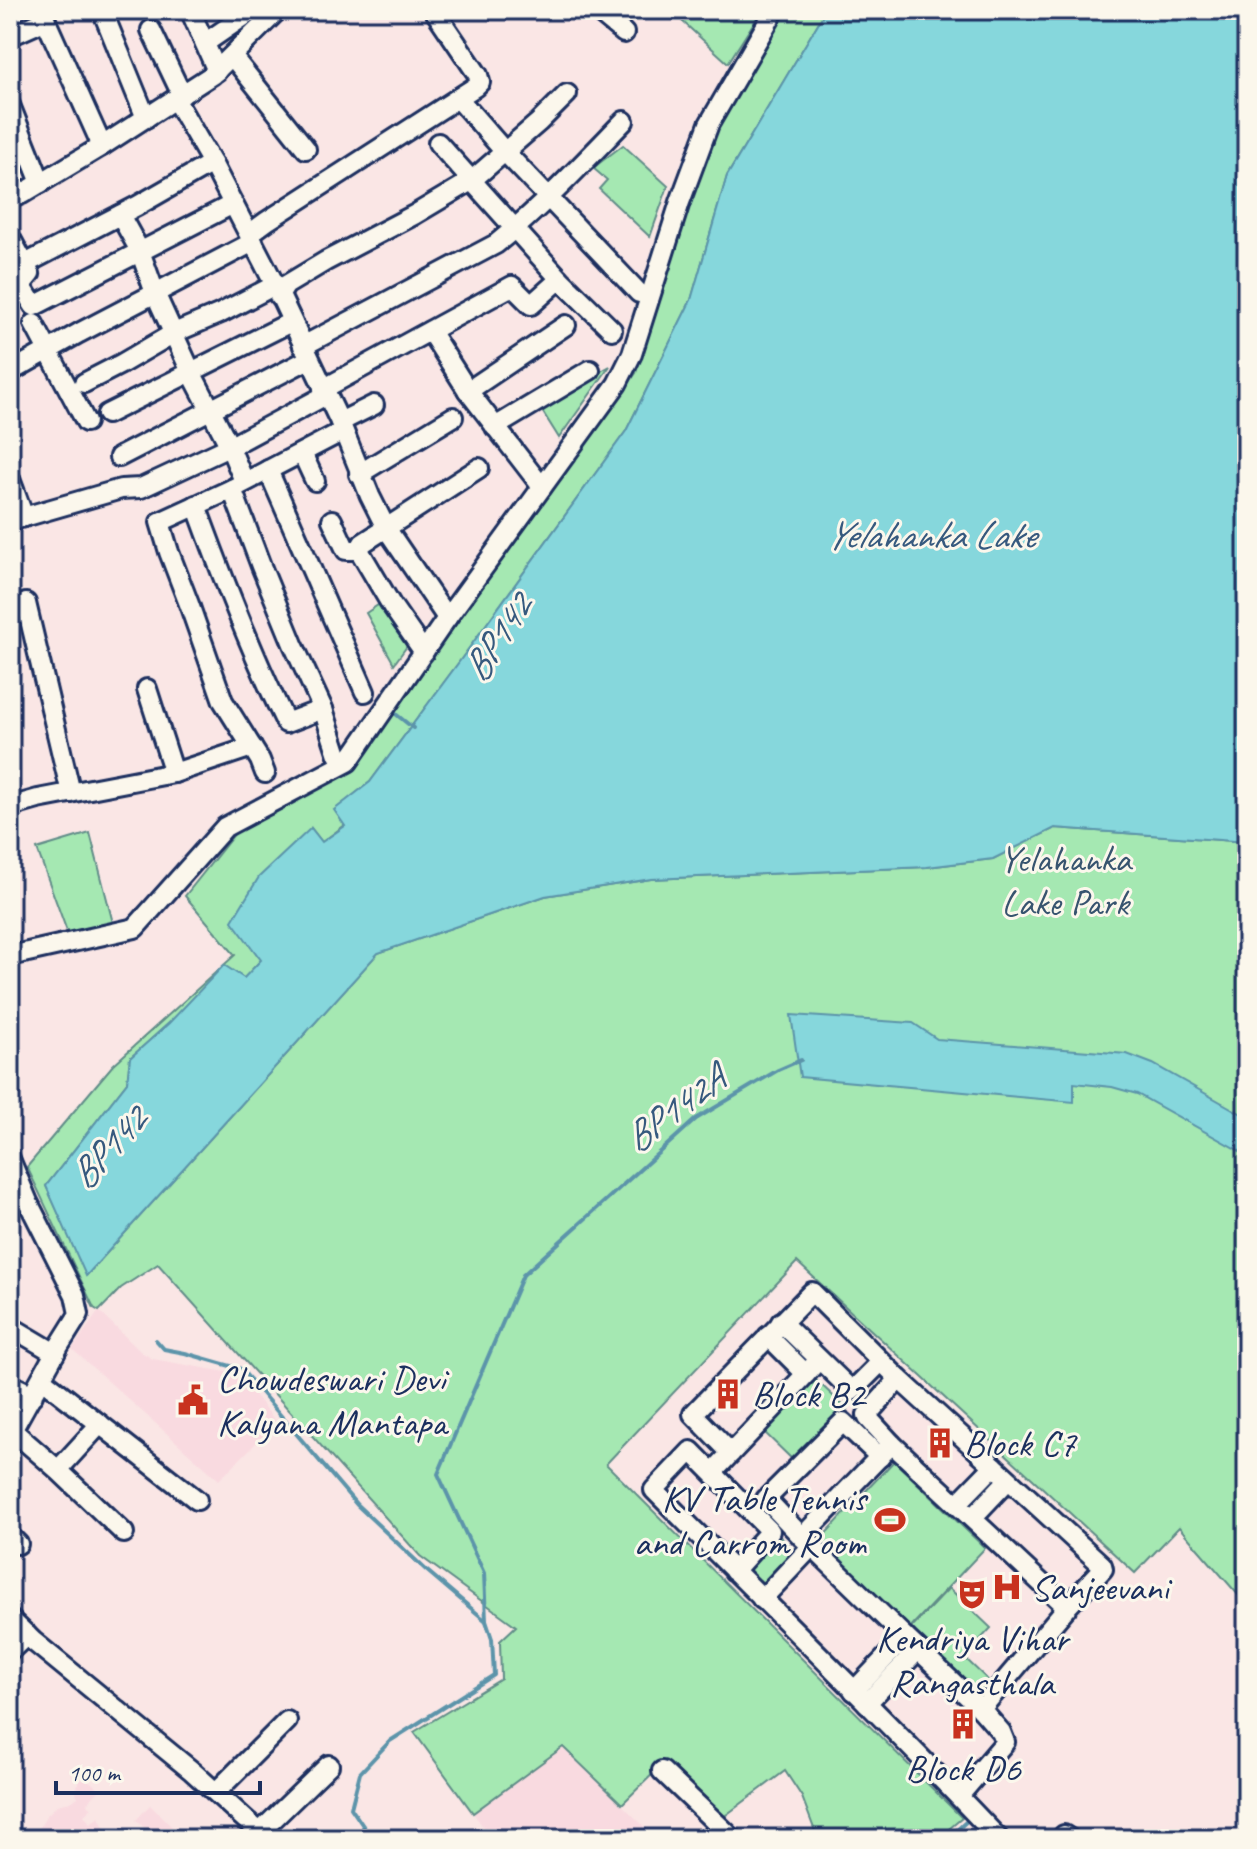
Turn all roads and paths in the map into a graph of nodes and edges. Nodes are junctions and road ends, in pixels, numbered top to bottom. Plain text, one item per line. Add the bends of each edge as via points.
1 (102, 10) edge
2 (190, 10) edge
3 (434, 10) edge
4 (596, 10) edge
5 (775, 10) edge
6 (265, 13) edge
7 (44, 15) edge
8 (151, 30) dead end
9 (624, 33) dead end
10 (10, 36) edge
11 (205, 43) junction
12 (232, 56) junction
13 (217, 71) junction
14 (567, 94) dead end
15 (178, 97) junction
16 (458, 98) junction
17 (10, 105) edge
18 (146, 118) junction
19 (624, 121) dead end
20 (438, 143) dead end
21 (102, 146) junction
22 (306, 149) dead end
23 (505, 152) junction
24 (212, 163) junction
25 (471, 181) junction
26 (41, 183) junction
27 (548, 197) junction
28 (10, 199) edge
29 (233, 204) junction
30 (120, 215) junction
31 (515, 229) junction
32 (10, 237) edge
33 (252, 240) junction
34 (140, 251) junction
35 (25, 264) junction
36 (560, 279) junction
37 (15, 288) edge
38 (277, 290) junction
39 (155, 293) junction
40 (639, 293) dead end
41 (291, 322) junction
42 (34, 324) dead end
43 (566, 325) dead end
44 (612, 330) dead end
45 (430, 331) junction
46 (174, 333) junction
47 (48, 350) junction
48 (306, 353) junction
49 (590, 370) dead end
50 (10, 372) edge
51 (191, 372) junction
52 (84, 383) dead end
53 (468, 391) junction
54 (325, 392) junction
55 (374, 405) dead end
56 (210, 409) junction
57 (107, 414) dead end
58 (453, 417) dead end
59 (86, 422) dead end
60 (341, 426) junction
61 (495, 427) junction
62 (229, 445) junction
63 (302, 453) junction
64 (119, 457) dead end
65 (479, 468) dead end
66 (268, 470) junction
67 (359, 474) junction
68 (10, 479) edge
69 (315, 481) dead end
70 (238, 485) junction
71 (542, 487) junction
72 (196, 505) junction
73 (17, 519) edge
74 (332, 520) dead end
75 (386, 528) junction
76 (359, 550) junction
77 (26, 603) dead end
78 (447, 618) junction
79 (424, 652) junction
80 (147, 689) dead end
81 (365, 692) dead end
82 (323, 709) junction
83 (252, 747) junction
84 (338, 755) dead end
85 (174, 773) junction
86 (265, 773) dead end
87 (71, 793) junction
88 (10, 807) edge
89 (10, 956) edge
90 (10, 1159) edge
91 (13, 1328) dead end
92 (774, 1329) junction
93 (55, 1353) junction
94 (881, 1362) junction
95 (812, 1367) junction
96 (899, 1379) junction
97 (10, 1384) edge
98 (37, 1387) junction
99 (100, 1424) junction
100 (11, 1432) edge
101 (886, 1451) junction
102 (731, 1453) junction
103 (994, 1466) junction
104 (58, 1470) junction
105 (713, 1472) junction
106 (1008, 1480) junction
107 (197, 1500) dead end
108 (957, 1504) junction
109 (972, 1518) junction
110 (124, 1533) dead end
111 (807, 1542) junction
112 (734, 1571) junction
113 (762, 1599) junction
114 (1067, 1607) junction
115 (10, 1619) edge
116 (27, 1635) junction
117 (912, 1643) junction
118 (10, 1651) edge
119 (861, 1697) junction
120 (981, 1709) junction
121 (287, 1721) dead end
122 (329, 1765) dead end
123 (662, 1771) dead end
124 (216, 1792) junction
125 (961, 1794) junction
126 (263, 1836) edge
127 (733, 1839) edge
128 (999, 1839) edge
129 (1011, 1839) edge

1 - 18 street
2 - 11 street
3 - 16 street via 480,82
4 - 9 street
5 - 71 street via 709,124 632,354 617,384
6 - 11 street
6 - 12 street
7 - 10 street
7 - 21 street
8 - 15 street
11 - 13 street
12 - 13 street
12 - 22 street
13 - 15 street
14 - 23 street
15 - 18 street
15 - 24 street
16 - 23 street
16 - 33 street via 267,221
17 - 26 street
18 - 21 street
19 - 27 street
20 - 25 street
21 - 26 street
23 - 25 street
23 - 27 street
24 - 29 street
24 - 30 street
25 - 31 street
25 - 38 street
26 - 28 street
27 - 31 street
27 - 40 street
29 - 33 street
29 - 34 street
30 - 34 street
30 - 35 street
31 - 36 street
31 - 48 street
32 - 35 street
33 - 38 street
33 - 39 street
34 - 37 street via 34,306
34 - 39 street
35 - 37 street via 30,274
36 - 44 street
36 - 45 street via 531,305 512,286
38 - 41 street
38 - 46 street
39 - 46 street
39 - 47 street
41 - 48 street
41 - 51 street
42 - 47 street
43 - 53 street
45 - 53 street
45 - 54 street
46 - 51 street
46 - 52 street
47 - 50 street
47 - 59 street
48 - 54 street
48 - 56 street
49 - 61 street
51 - 56 street
51 - 57 street
53 - 61 street
54 - 60 street
54 - 62 street
55 - 60 street
56 - 62 street
56 - 64 street
58 - 67 street
60 - 63 street
60 - 67 street
61 - 71 street
62 - 70 street
62 - 73 street via 141,488
63 - 66 street
63 - 69 street
65 - 75 street
66 - 70 street
66 - 81 street
67 - 75 street
68 - 73 street
70 - 72 street
70 - 82 street via 293,644
71 - 78 street
72 - 82 street via 286,723
72 - 83 street via 160,522 223,701
74 - 76 street via 346,550
75 - 76 street
75 - 78 street
76 - 79 street
77 - 87 street
78 - 79 street
79 - 89 street via 348,762 225,827 135,928
80 - 85 street
82 - 84 street
83 - 85 street
83 - 86 street
85 - 87 street
87 - 88 street
90 - 93 street via 75,1295 79,1314
91 - 93 street
92 - 94 street via 812,1292
92 - 95 street
92 - 102 street via 693,1414
93 - 98 street
94 - 95 street via 852,1391
94 - 96 street
95 - 102 street
96 - 101 street via 867,1415
96 - 103 street
97 - 98 street
98 - 99 street
98 - 100 street
99 - 104 street
99 - 107 street
100 - 104 street
101 - 108 street
101 - 111 street
101 - 111 street via 843,1422 767,1498
102 - 105 street
103 - 106 street
103 - 108 street
104 - 110 street
105 - 112 street via 770,1531
105 - 112 street via 691,1451 654,1490
106 - 109 street
106 - 114 street via 1103,1567
108 - 109 street
109 - 114 street
111 - 113 street
111 - 117 street
112 - 113 street
113 - 119 street
114 - 120 street
115 - 116 street
116 - 118 street
116 - 124 street
117 - 119 street
117 - 120 street
119 - 125 street
120 - 125 street via 1005,1742
121 - 124 street
122 - 126 street
123 - 127 street
124 - 126 street
125 - 128 street
125 - 129 street

